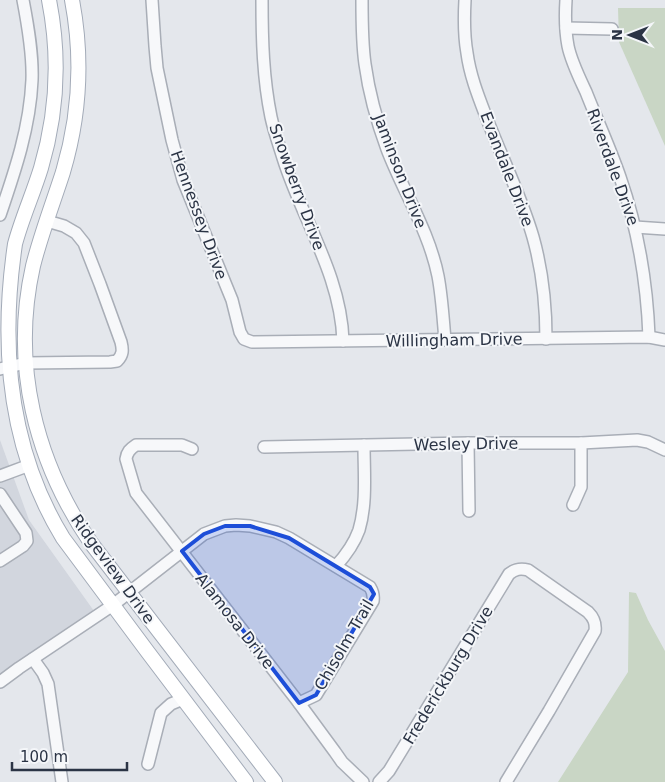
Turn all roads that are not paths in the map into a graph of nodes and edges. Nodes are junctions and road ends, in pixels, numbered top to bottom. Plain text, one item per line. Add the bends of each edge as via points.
1 (24, 0) edge
2 (49, 0) edge
3 (74, 0) edge
4 (152, 0) edge
5 (262, 0) edge
6 (362, 0) edge
7 (464, 0) edge
8 (566, 0) edge
9 (566, 28) junction
10 (612, 29) dead end
11 (0, 215) edge
12 (47, 221) junction
13 (635, 226) junction
14 (665, 229) edge
15 (649, 337) junction
16 (244, 339) joint
17 (546, 339) junction
18 (445, 340) junction
19 (665, 340) edge
20 (343, 341) junction
21 (26, 362) junction
22 (2, 369) edge
23 (468, 443) junction
24 (581, 443) junction
25 (364, 445) junction
26 (264, 447) dead end
27 (192, 449) dead end
28 (665, 450) edge
29 (27, 466) junction
30 (0, 476) edge
31 (0, 494) edge
32 (573, 505) dead end
33 (469, 511) dead end
34 (182, 552) junction
35 (0, 561) edge
36 (336, 566) junction
37 (130, 592) junction
38 (113, 605) junction
39 (33, 659) junction
40 (0, 682) edge
41 (183, 699) junction
42 (299, 703) junction
43 (148, 764) dead end
44 (62, 782) edge
45 (246, 782) edge
46 (275, 782) edge
47 (363, 782) edge
48 (379, 782) edge
49 (506, 782) edge

1 - 11 street via 32,79 28,119
2 - 22 main road, Ridgeview Drive via 56,59 53,110 45,152 11,262 6,290
3 - 12 main road, Ridgeview Drive via 79,66 77,105 64,169
4 - 16 street, Hennessey Drive via 157,68 172,140 183,180 232,300
5 - 20 street, Snowberry Drive via 262,44 271,119 283,159 330,275 339,306
6 - 18 street, Jaminson Drive via 370,92 388,149 436,268
7 - 17 street, Evandale Drive via 467,54 476,90 533,237 544,299
8 - 9 street, Riverdale Drive
9 - 10 street
9 - 13 street, Riverdale Drive via 568,48 610,149
12 - 21 main road, Ridgeview Drive via 30,285
12 - 21 street via 76,232 84,244 123,350 117,361 110,362
13 - 14 street
13 - 15 street, Riverdale Drive via 644,272
15 - 17 street, Willingham Drive
15 - 19 street, Willingham Drive
16 - 20 street, Willingham Drive via 252,342
17 - 18 street, Willingham Drive
18 - 20 street, Willingham Drive
21 - 22 street
21 - 37 main road, Ridgeview Drive via 34,419 57,484 80,526
22 - 29 main road, Ridgeview Drive
23 - 24 street, Wesley Drive
23 - 25 street, Wesley Drive
23 - 33 street
24 - 28 street, Wesley Drive via 637,440
24 - 32 street via 580,487
25 - 26 street, Wesley Drive
25 - 36 street via 362,518 348,552
27 - 34 street, Alamosa Drive via 182,445 136,445 126,459 136,493
29 - 30 street
29 - 38 main road, Ridgeview Drive via 58,530
31 - 35 street via 26,533 27,541
34 - 36 street, Chisolm Trail via 204,534 216,529 230,525 250,526 289,538
34 - 37 street, Chisolm Trail
34 - 42 street, Alamosa Drive
36 - 42 street, Chisolm Trail via 370,587 373,601 316,695
37 - 38 street, Chisolm Trail
37 - 46 main road, Ridgeview Drive
38 - 39 street, Chisolm Trail
38 - 41 main road, Ridgeview Drive
39 - 40 street, Chisolm Trail
39 - 44 street via 48,684
41 - 43 street via 161,713
41 - 45 main road, Ridgeview Drive
42 - 47 street, Alamosa Drive via 338,757
48 - 49 street, Frederickburg Drive via 393,765 509,574 518,569 528,570 588,612 596,626

